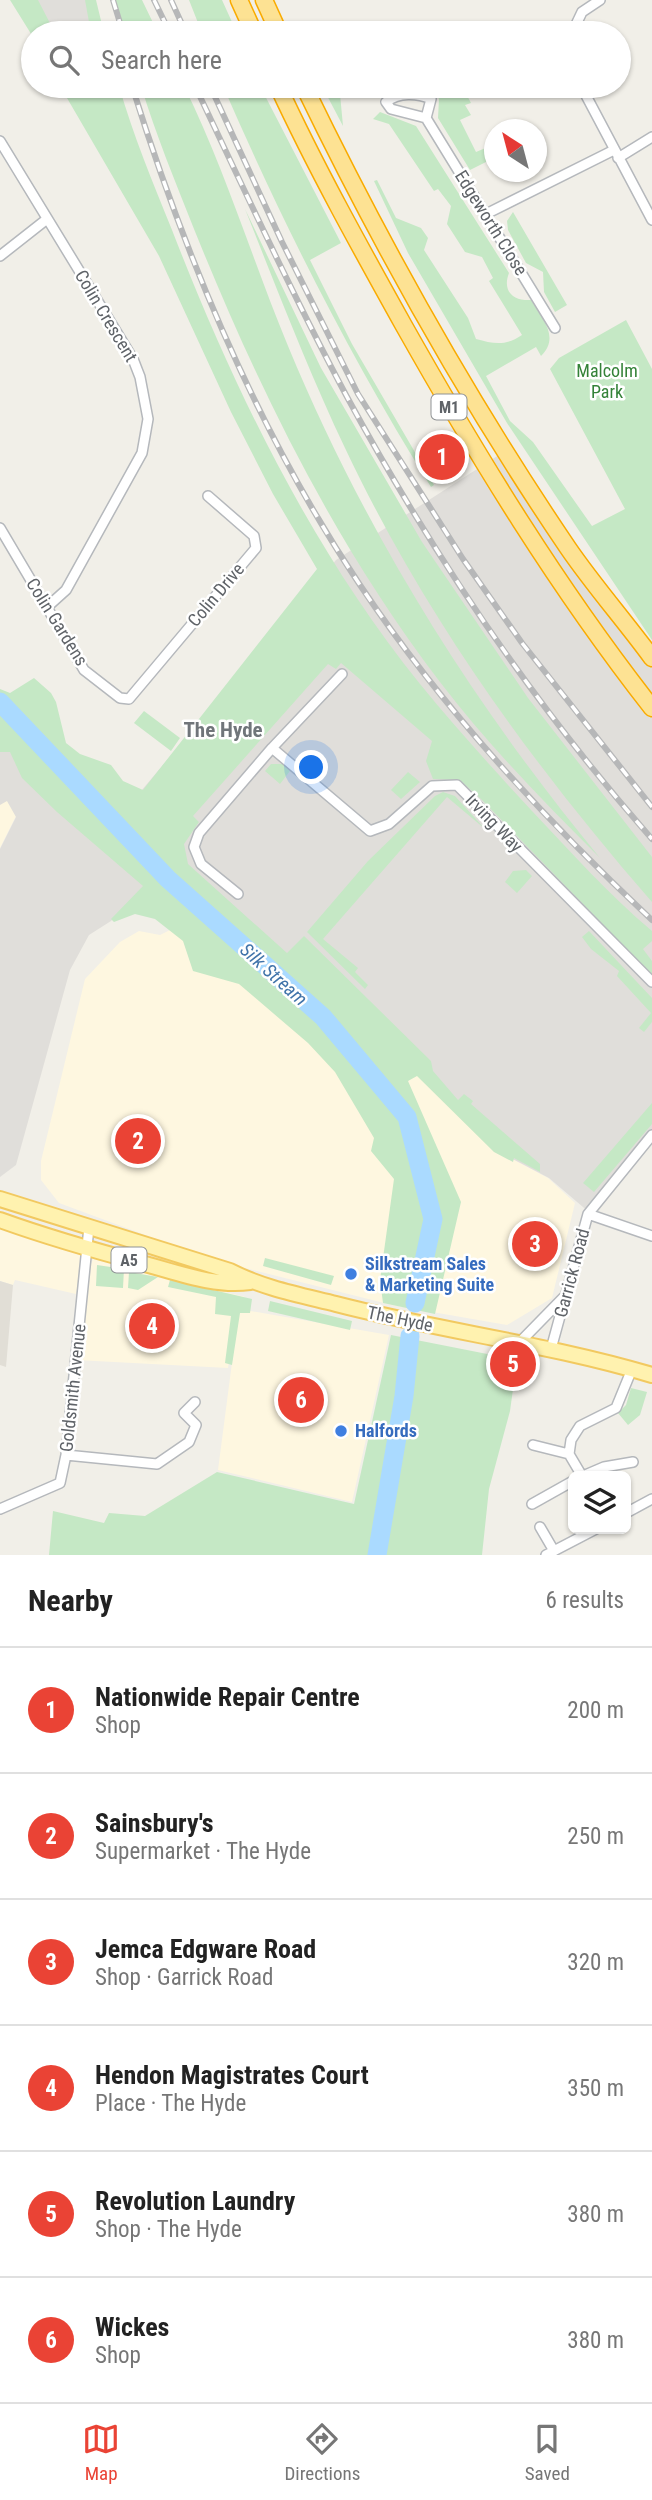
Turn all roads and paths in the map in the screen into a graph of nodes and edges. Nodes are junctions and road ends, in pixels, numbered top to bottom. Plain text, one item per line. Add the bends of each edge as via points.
1 (239, 0) edge
2 (264, 0) edge
3 (600, 0) edge
4 (249, 21) edge
5 (274, 21) edge
6 (578, 21) edge
7 (284, 98) edge
8 (310, 98) edge
9 (396, 98) edge
10 (428, 98) edge
11 (587, 98) edge
12 (426, 118) junction
13 (652, 137) edge
14 (0, 141) edge
15 (616, 154) junction
16 (486, 214) junction
17 (47, 219) junction
18 (652, 220) edge
19 (0, 256) edge
20 (555, 328) dead end
21 (208, 496) dead end
22 (0, 528) edge
23 (46, 608) junction
24 (652, 658) edge
25 (342, 674) dead end
26 (130, 699) joint
27 (652, 708) edge
28 (272, 748) junction
29 (238, 894) dead end
30 (652, 982) edge
31 (652, 1135) edge
32 (0, 1199) edge
33 (588, 1214) junction
34 (0, 1220) edge
35 (89, 1227) junction
36 (652, 1236) edge
37 (87, 1248) junction
38 (250, 1282) junction
39 (567, 1293) junction
40 (518, 1344) junction
41 (551, 1349) junction
42 (632, 1369) junction
43 (652, 1375) edge
44 (195, 1402) dead end
45 (533, 1445) dead end
46 (569, 1454) junction
47 (66, 1455) junction
48 (633, 1462) dead end
49 (579, 1471) edge
50 (594, 1471) edge
51 (568, 1484) edge
52 (652, 1499) edge
53 (532, 1504) dead end
54 (0, 1509) edge
55 (631, 1510) edge
56 (540, 1527) dead end
57 (586, 1534) edge
58 (550, 1553) edge

1 - 4 highway
2 - 5 highway
3 - 6 street via 582,12
7 - 27 highway, M1 via 469,441 557,577
8 - 24 highway, M1 via 394,260 492,429 569,550
9 - 12 street, Edgeworth Close via 386,102 391,109
10 - 12 street, Edgeworth Close
11 - 15 street
12 - 16 street, Edgeworth Close
13 - 15 street
14 - 17 street, Colin Crescent
15 - 16 street
15 - 18 street
16 - 20 street, Edgeworth Close
17 - 19 street
17 - 23 street, Colin Crescent via 133,359 148,419 142,453 66,590
21 - 26 street, Colin Drive via 254,536 256,548
22 - 23 street, Colin Gardens
23 - 26 street, Colin Gardens via 84,670 120,698
25 - 28 street
28 - 29 street via 200,833 194,847 201,864
28 - 30 street, Irving Way via 370,831 389,824 432,786 457,785
31 - 33 street, Garrick Road
32 - 35 main road, The Hyde / A5
33 - 36 street
33 - 39 street, Garrick Road
34 - 37 main road, The Hyde / A5
35 - 37 street, Goldsmith Avenue
35 - 38 main road, The Hyde / A5 via 230,1271
37 - 38 main road, The Hyde / A5 via 196,1278 232,1285
37 - 47 street, Goldsmith Avenue
38 - 40 main road, The Hyde / A5
39 - 40 street
39 - 41 street, Garrick Road
40 - 41 main road, The Hyde / A5
41 - 42 main road, A5
42 - 43 main road, A5
42 - 46 street via 616,1408 580,1426
44 - 47 street via 184,1413 197,1425 189,1443 157,1464
45 - 46 street
46 - 49 street
47 - 54 street, Goldsmith Avenue via 60,1483
48 - 50 street
51 - 53 street
52 - 55 street
56 - 58 street
57 - 58 street

